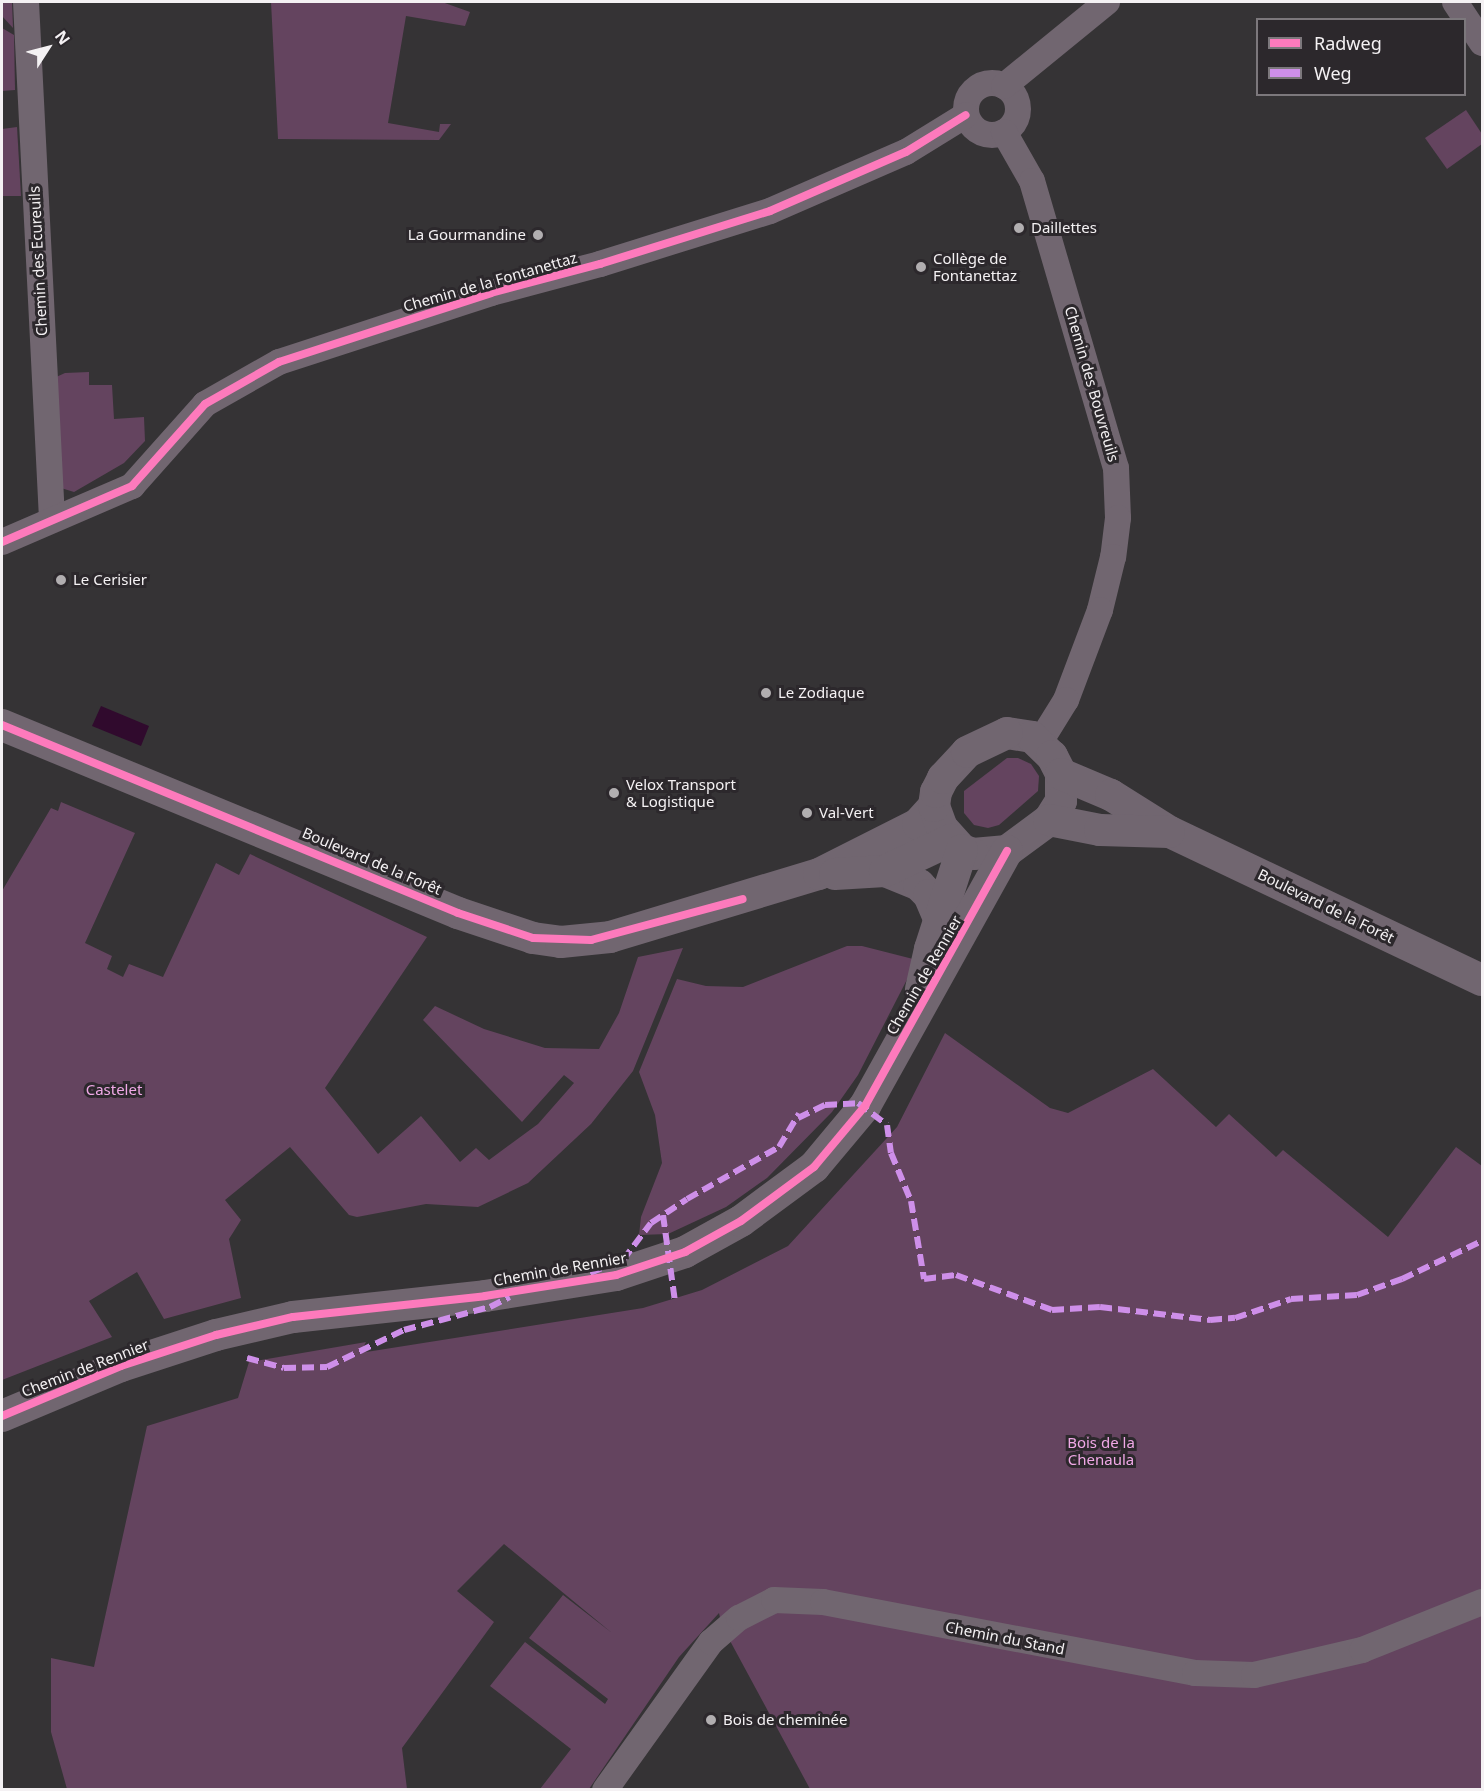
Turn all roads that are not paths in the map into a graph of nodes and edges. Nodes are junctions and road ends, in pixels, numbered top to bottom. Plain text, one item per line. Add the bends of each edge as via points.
1 (26, 2) edge
2 (1107, 2) edge
3 (1455, 2) edge
4 (1466, 18) edge
5 (1466, 19) edge
6 (1482, 43) edge
7 (1004, 86) junction
8 (966, 115) junction
9 (1004, 132) junction
10 (52, 519) junction
11 (2, 542) edge
12 (2, 725) edge
13 (1040, 742) junction
14 (1061, 774) junction
15 (934, 806) junction
16 (1049, 820) junction
17 (1170, 832) junction
18 (957, 845) junction
19 (1007, 851) junction
20 (885, 871) junction
21 (819, 874) junction
22 (940, 921) junction
23 (1482, 980) edge
24 (915, 1017) junction
25 (2, 1416) edge
26 (1482, 1602) edge
27 (605, 1790) edge

1 - 10 street, Chemin des Ecureuils
2 - 7 street
3 - 4 street
5 - 6 street
7 - 8 street via 989,83 973,91
7 - 9 street via 1014,96 1018,109 1014,122
8 - 9 street via 981,133
8 - 10 street, Chemin de la Fontanettaz via 906,152 770,211 300,354 228,388 205,404 132,486 105,501
9 - 13 street, Chemin des Bouvreuils via 1032,181 1116,468 1113,557 1100,610 1065,700
10 - 11 street, Chemin de la Fontanettaz
12 - 21 street, Boulevard de la Forêt via 458,913 533,938 561,942 610,937
13 - 14 street
13 - 15 street via 1007,733 967,752 943,778
14 - 16 street via 1061,801
14 - 17 street, Boulevard de la Forêt via 1111,795
15 - 18 street via 937,819
15 - 21 street, Boulevard de la Forêt via 918,824
16 - 17 street, Boulevard de la Forêt via 1100,830
16 - 19 street
17 - 23 street, Boulevard de la Forêt
18 - 19 street via 987,856
18 - 20 street, Boulevard de la Forêt
18 - 22 street, Chemin de Rennier
19 - 24 street, Chemin de Rennier
20 - 21 street, Boulevard de la Forêt
20 - 22 street via 919,885 932,901
22 - 24 street, Chemin de Rennier
24 - 25 street, Chemin de Rennier via 865,1106 814,1167 741,1221 685,1252 616,1275 571,1284 292,1317 216,1335 121,1366
26 - 27 street, Chemin du Stand via 1362,1650 1254,1675 1195,1673 823,1602 774,1600 739,1618 711,1642

